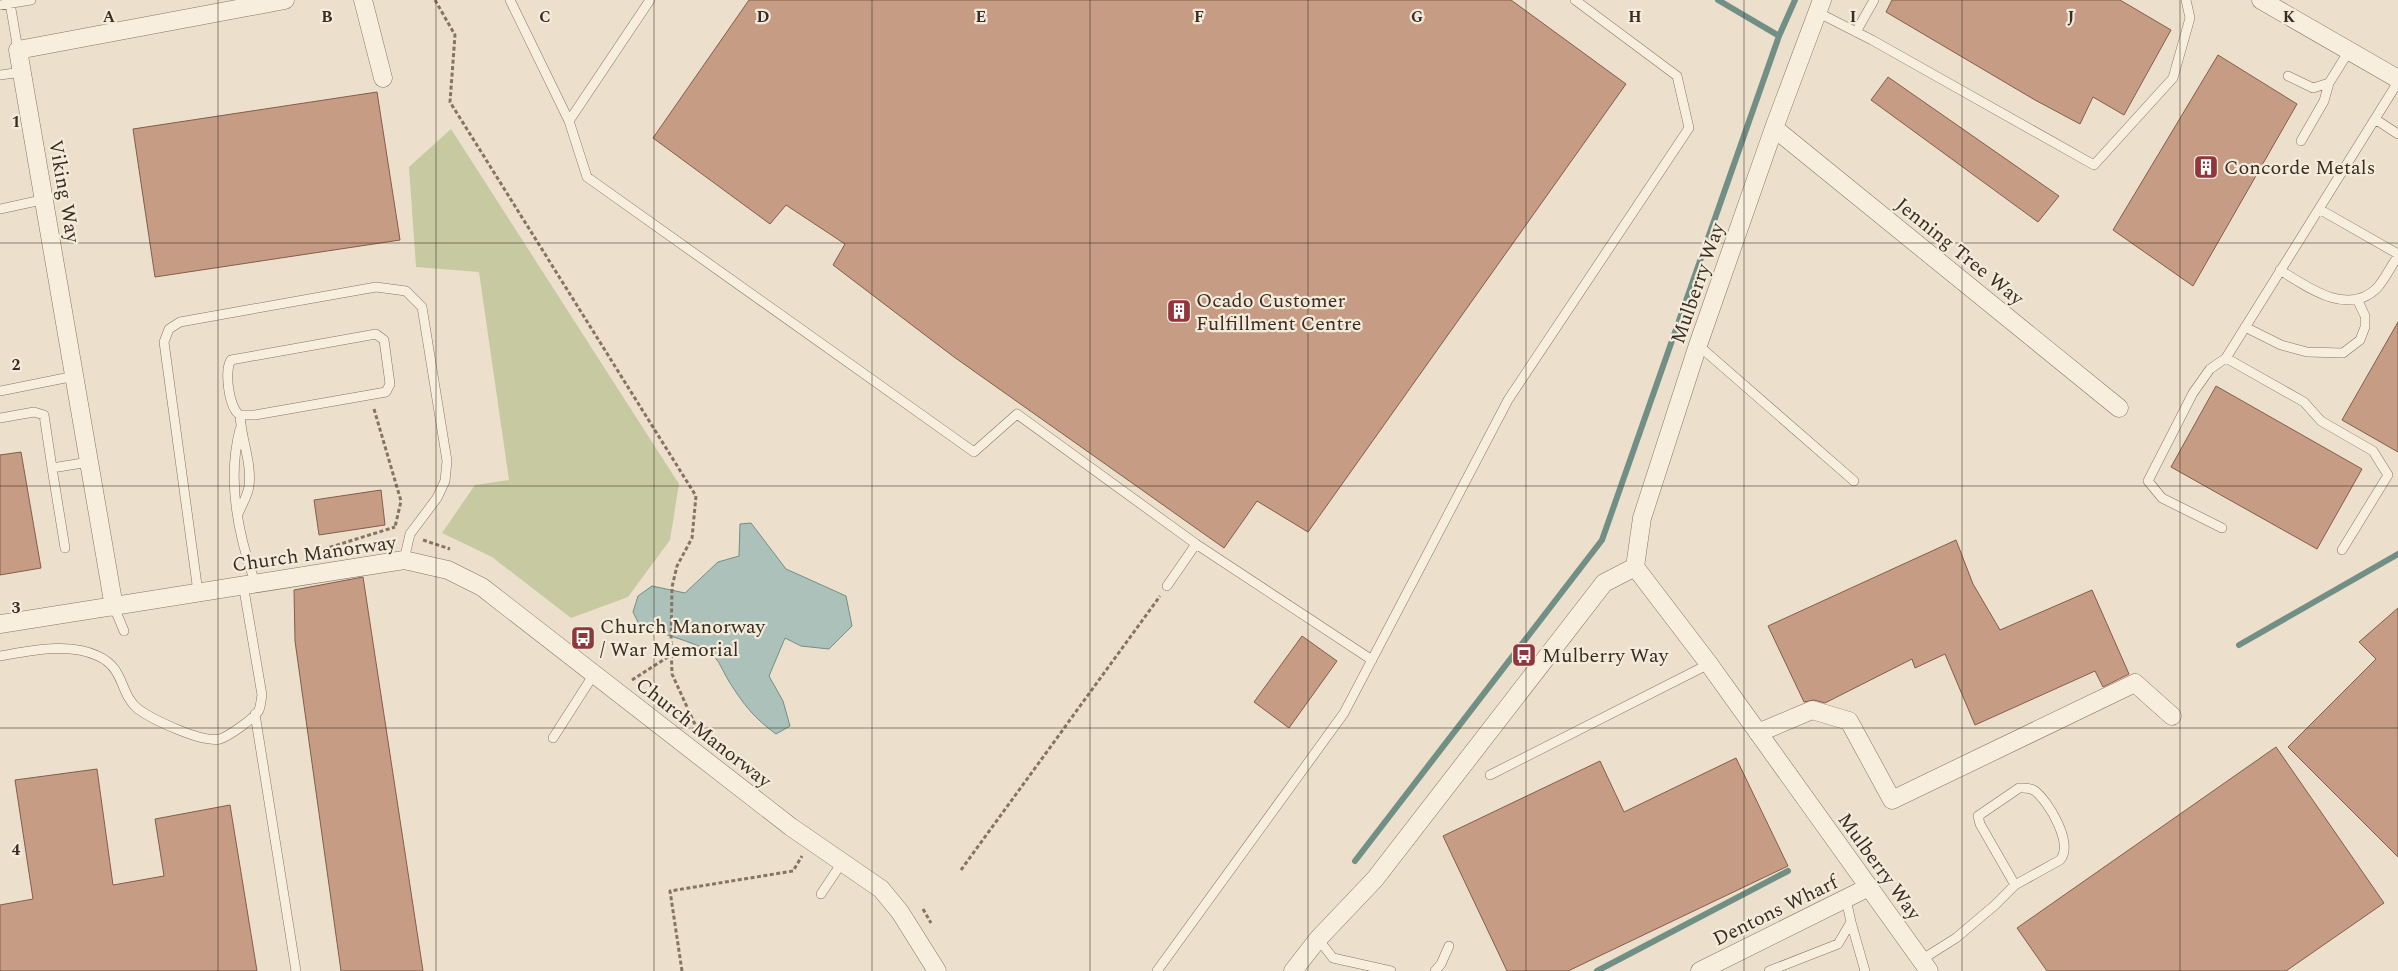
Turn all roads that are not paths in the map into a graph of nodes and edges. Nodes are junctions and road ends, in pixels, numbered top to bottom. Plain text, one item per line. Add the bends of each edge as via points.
1 (31, 0) edge
2 (285, 0) edge
3 (363, 0) edge
4 (510, 0) edge
5 (650, 0) edge
6 (1575, 0) edge
7 (1874, 0) edge
8 (2186, 0) edge
9 (2261, 0) edge
10 (5, 4) edge
11 (1819, 6) edge
12 (1856, 32) junction
13 (18, 50) junction
14 (2349, 51) junction
15 (22, 72) junction
16 (0, 75) edge
17 (2288, 76) dead end
18 (383, 78) dead end
19 (2398, 80) edge
20 (2329, 83) junction
21 (2375, 120) junction
22 (569, 121) junction
23 (1774, 128) junction
24 (2398, 134) edge
25 (2301, 141) dead end
26 (46, 199) junction
27 (0, 209) edge
28 (2319, 209) junction
29 (2398, 255) edge
30 (2280, 270) junction
31 (2358, 301) junction
32 (2245, 327) junction
33 (1698, 345) junction
34 (2226, 358) junction
35 (74, 376) junction
36 (0, 391) edge
37 (2119, 408) dead end
38 (240, 415) junction
39 (0, 418) edge
40 (240, 430) junction
41 (89, 462) junction
42 (52, 468) junction
43 (1854, 481) dead end
44 (238, 517) junction
45 (2222, 528) dead end
46 (1196, 544) junction
47 (64, 548) dead end
48 (2342, 550) dead end
49 (404, 560) junction
50 (1635, 567) junction
51 (249, 583) junction
52 (1167, 586) road end
53 (198, 592) junction
54 (114, 607) junction
55 (0, 624) edge
56 (124, 631) dead end
57 (0, 656) edge
58 (1372, 660) junction
59 (1709, 664) junction
60 (594, 674) junction
61 (255, 714) junction
62 (2172, 716) dead end
63 (1758, 733) junction
64 (553, 738) dead end
65 (1490, 775) dead end
66 (843, 861) junction
67 (2015, 886) junction
68 (1869, 888) junction
69 (821, 894) dead end
70 (1846, 899) junction
71 (1851, 922) junction
72 (1318, 939) junction
73 (1450, 946) dead end
74 (1925, 966) edge
75 (296, 971) edge
76 (937, 971) edge
77 (1157, 971) edge
78 (1293, 971) edge
79 (1391, 971) edge
80 (1436, 971) edge
81 (1700, 971) edge
82 (1769, 971) edge
83 (1865, 971) edge

1 - 10 lane
2 - 13 street
3 - 18 street
4 - 22 lane
5 - 22 lane
6 - 58 lane via 1677,76 1689,128 1508,400
7 - 12 lane
8 - 12 lane via 2190,18 2172,78 2094,165
9 - 14 street
10 - 13 lane
11 - 12 lane
11 - 23 street, Mulberry Way
13 - 15 street, Viking Way
14 - 19 street
14 - 20 lane
15 - 16 lane
15 - 26 street, Viking Way
17 - 20 lane via 2313,88
19 - 21 lane
20 - 25 lane via 2324,101
21 - 24 lane
21 - 28 lane
22 - 46 lane via 587,177 974,452 1017,414
23 - 33 street, Mulberry Way
23 - 37 street, Jenning Tree Way
26 - 27 lane
26 - 35 street, Viking Way
28 - 29 lane
28 - 30 lane
29 - 31 lane via 2377,288
30 - 31 lane via 2313,291
30 - 32 lane
31 - 32 lane via 2365,316 2365,328 2360,340 2343,353 2306,352 2281,345
32 - 34 lane
33 - 43 lane
33 - 50 street, Mulberry Way via 1642,518
34 - 45 lane via 2210,369 2194,393 2148,481 2162,498
34 - 48 lane via 2304,402 2321,421 2374,451 2388,475
35 - 36 lane
35 - 41 street, Viking Way
38 - 38 lane via 386,392 390,384 384,340 376,334 230,360 227,370 232,408
38 - 40 lane
39 - 42 lane via 34,412 44,415
40 - 44 lane via 234,459
40 - 44 lane via 247,456 249,487
41 - 42 lane
41 - 54 street, Viking Way
42 - 47 lane
44 - 51 lane
46 - 52 lane
46 - 58 lane
49 - 51 street, Church Manorway
49 - 53 lane via 410,534 441,490 448,461 422,307 406,292 376,286 180,322 169,328 164,342
49 - 60 street, Church Manorway via 448,570 482,588
50 - 59 street, Mulberry Way
50 - 72 street via 1604,583 1374,879
51 - 53 street, Church Manorway
51 - 61 lane via 262,695 259,711
53 - 54 street, Church Manorway
54 - 55 street, Church Manorway
54 - 56 lane
57 - 61 lane via 40,650 73,650 98,656 117,669 125,691 138,708 170,727 194,736 219,739 240,728
58 - 77 lane via 1344,713
59 - 63 street, Mulberry Way
59 - 65 lane
60 - 64 lane
60 - 66 street, Church Manorway via 791,827
61 - 75 lane
62 - 63 street via 2135,683 1892,800 1849,721 1812,710
63 - 68 street, Mulberry Way
66 - 69 lane
66 - 76 street, Church Manorway via 881,889 900,912
67 - 67 lane via 1978,816 2019,788 2026,788 2034,790 2048,808 2066,844 2060,860
67 - 74 lane
68 - 70 street, Dentons Wharf
68 - 74 street, Mulberry Way
70 - 71 lane
70 - 81 street, Dentons Wharf
71 - 82 lane via 1838,944
71 - 83 lane
72 - 78 street
72 - 79 lane via 1333,958
73 - 80 lane

